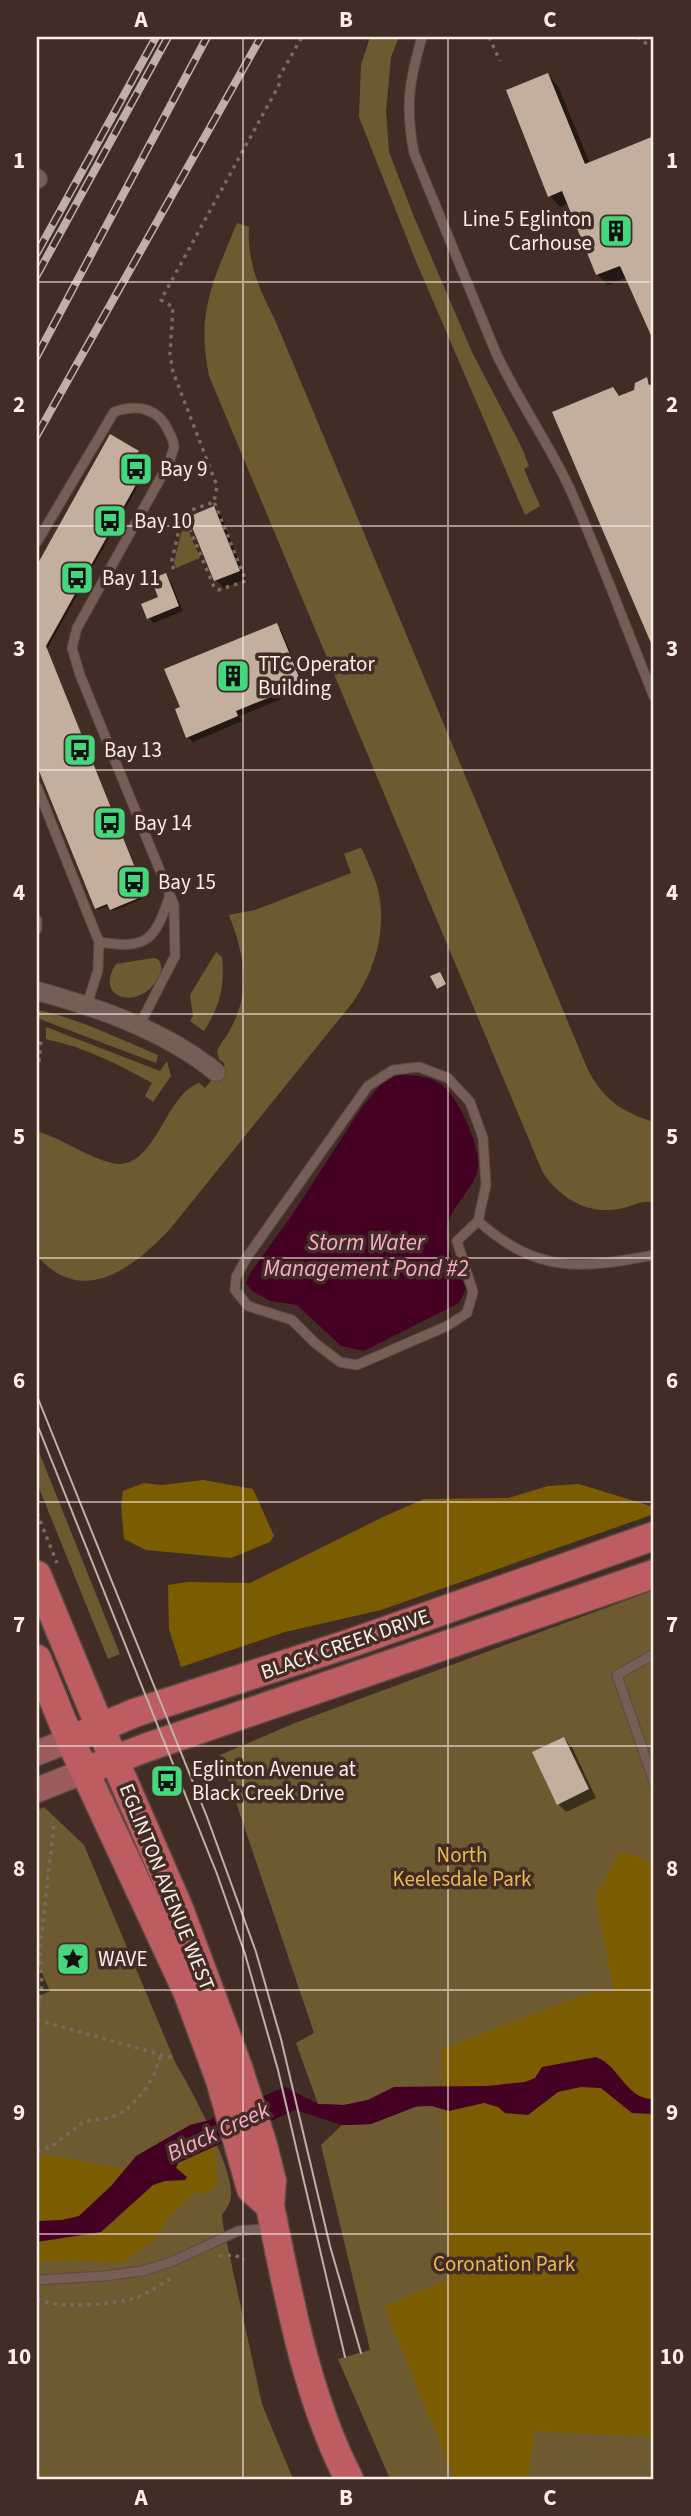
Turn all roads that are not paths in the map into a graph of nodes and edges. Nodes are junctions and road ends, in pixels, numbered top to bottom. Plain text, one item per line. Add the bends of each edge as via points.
1 (422, 37) edge
2 (37, 542) edge
3 (654, 697) edge
4 (37, 787) edge
5 (170, 895) junction
6 (37, 920) edge
7 (37, 929) edge
8 (99, 942) junction
9 (37, 991) edge
10 (87, 1005) junction
11 (139, 1026) junction
12 (216, 1072) dead end
13 (478, 1222) junction
14 (654, 1255) edge
15 (654, 1536) edge
16 (654, 1574) edge
17 (37, 1575) edge
18 (654, 1654) edge
19 (37, 1659) edge
20 (100, 1727) junction
21 (71, 1740) junction
22 (37, 1753) edge
23 (114, 1760) junction
24 (85, 1771) junction
25 (654, 1782) edge
26 (37, 1790) edge
27 (229, 2074) junction
28 (272, 2217) junction
29 (37, 2280) edge
30 (349, 2479) edge

1 - 3 lane via 408,97 415,153 505,373 570,490
2 - 5 lane via 114,412 140,407 154,412 166,425 174,445 169,463 77,628 72,648
4 - 8 lane
5 - 8 lane via 158,929 145,940 120,945
5 - 11 lane via 175,956
6 - 7 lane
8 - 10 lane via 99,970
9 - 10 street
10 - 11 street
11 - 12 street
13 - 13 lane via 486,1185 483,1138 470,1102 448,1078 419,1067 393,1070 368,1086 247,1257 236,1277 235,1290 248,1306 292,1320 340,1362 357,1365 467,1313 473,1292 457,1241
13 - 14 lane via 522,1253 564,1265
15 - 20 main road, BLACK CREEK DRIVE
16 - 23 main road, BLACK CREEK DRIVE
17 - 20 main road, EGLINTON AVENUE WEST
18 - 25 lane via 617,1675
19 - 21 main road, EGLINTON AVENUE WEST
20 - 21 main road, BLACK CREEK DRIVE
20 - 23 main road, EGLINTON AVENUE WEST
21 - 22 main road, BLACK CREEK DRIVE
21 - 24 main road, EGLINTON AVENUE WEST
23 - 24 main road, BLACK CREEK DRIVE
23 - 27 main road, EGLINTON AVENUE WEST via 178,1906
24 - 26 main road, BLACK CREEK DRIVE
24 - 27 main road, EGLINTON AVENUE WEST
27 - 28 main road, EGLINTON AVENUE WEST via 253,2148 272,2181
28 - 29 lane via 142,2271
28 - 30 main road, EGLINTON AVENUE WEST via 311,2381

